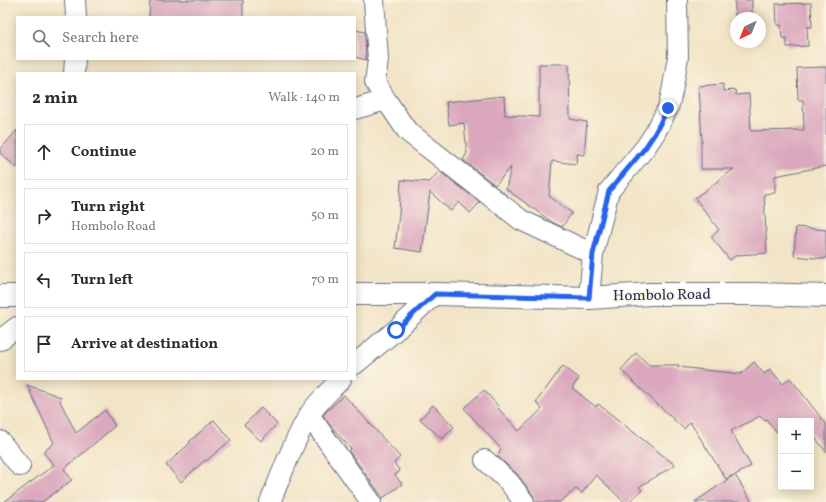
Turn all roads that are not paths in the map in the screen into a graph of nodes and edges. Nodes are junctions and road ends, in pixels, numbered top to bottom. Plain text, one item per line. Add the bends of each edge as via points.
1 (75, 0) edge
2 (374, 0) edge
3 (677, 0) edge
4 (76, 16) edge
5 (75, 60) edge
6 (74, 72) edge
7 (386, 100) junction
8 (356, 110) edge
9 (593, 254) junction
10 (356, 294) edge
11 (435, 294) junction
12 (0, 296) edge
13 (16, 296) edge
14 (826, 296) edge
15 (589, 298) junction
16 (16, 328) edge
17 (0, 340) edge
18 (356, 363) edge
19 (340, 380) edge
20 (309, 415) junction
21 (0, 441) edge
22 (485, 460) dead end
23 (20, 466) dead end
24 (270, 502) edge
25 (371, 502) edge
26 (524, 502) edge

1 - 4 street
2 - 7 street via 378,60 375,82
3 - 9 street via 678,57 668,108 645,148 609,191
5 - 6 street
7 - 8 street
7 - 9 street via 406,131 521,220
9 - 15 street
10 - 11 street, Hombolo Road
11 - 15 street, Hombolo Road
11 - 18 street
12 - 13 street
14 - 15 street, Hombolo Road via 650,294
16 - 17 street
19 - 20 street
20 - 24 street
20 - 25 street
21 - 23 street
22 - 26 street via 509,482

